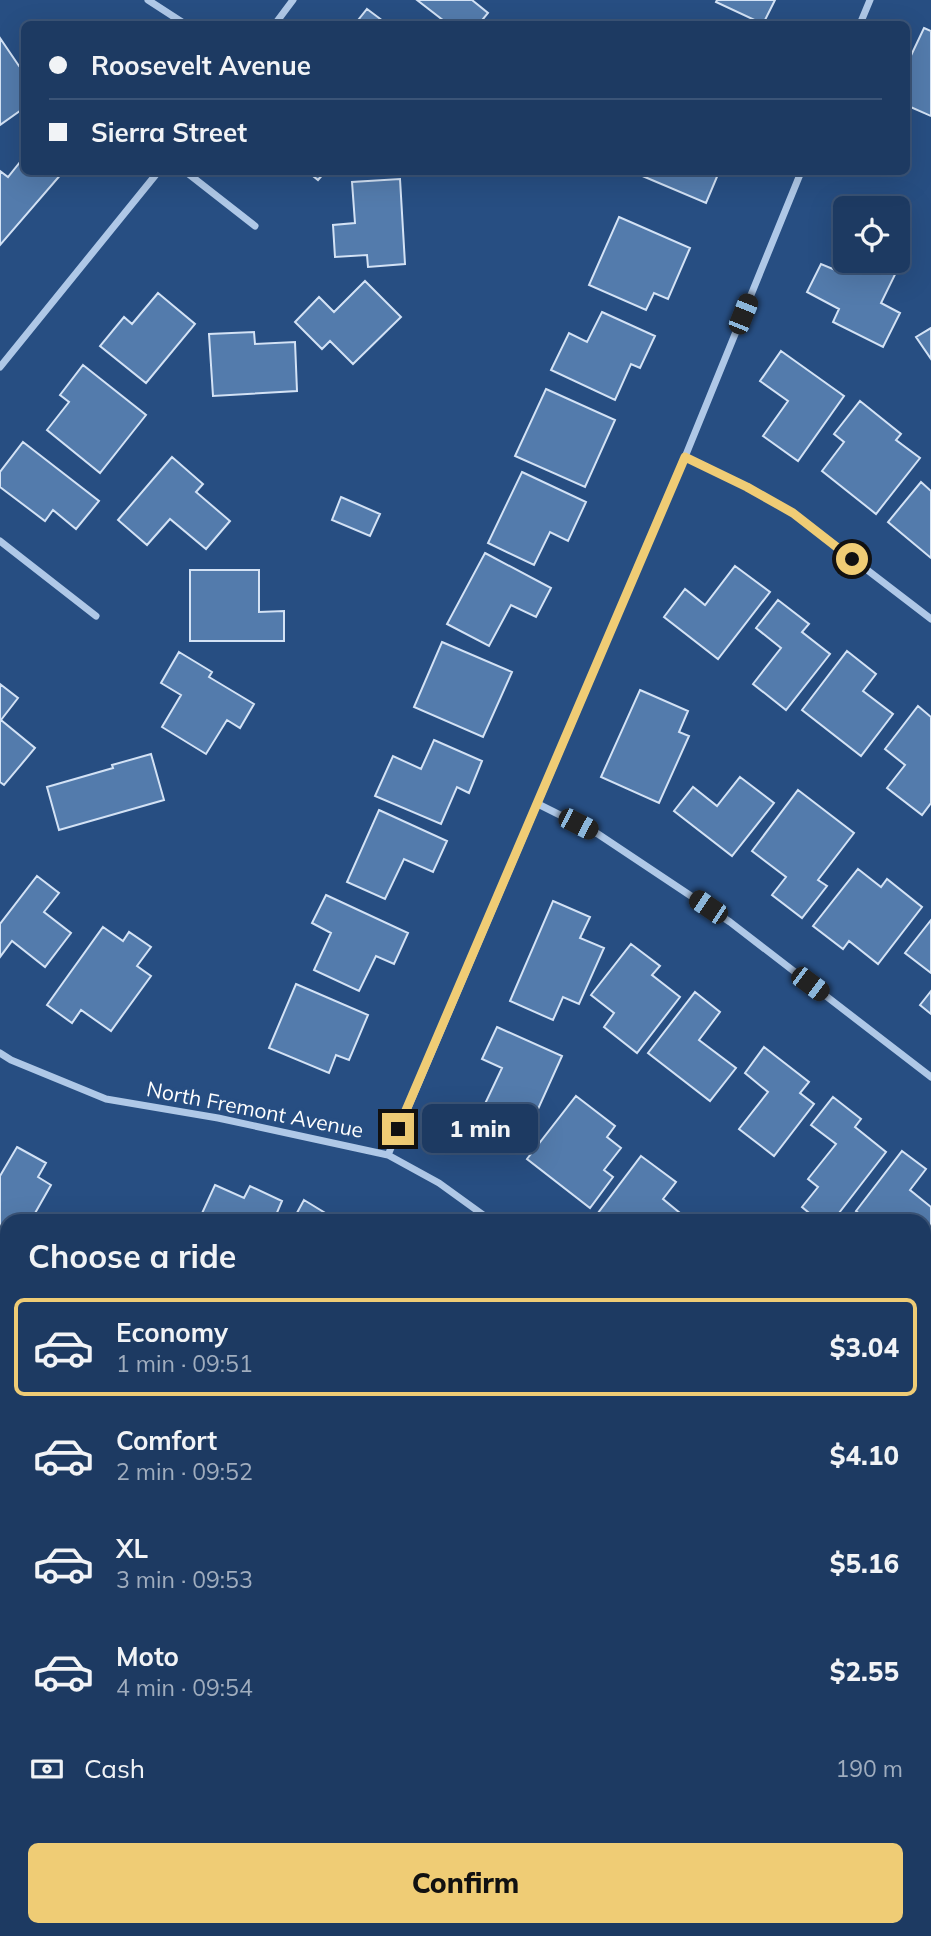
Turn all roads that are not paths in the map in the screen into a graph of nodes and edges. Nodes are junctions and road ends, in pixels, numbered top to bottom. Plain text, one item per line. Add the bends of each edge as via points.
1 (148, 0) edge
2 (293, 0) edge
3 (870, 0) edge
4 (180, 21) edge
5 (277, 21) edge
6 (861, 21) edge
7 (156, 175) edge
8 (190, 175) edge
9 (800, 175) edge
10 (255, 226) dead end
11 (0, 367) edge
12 (685, 457) junction
13 (0, 541) edge
14 (96, 616) dead end
15 (931, 619) edge
16 (538, 804) junction
17 (0, 1053) edge
18 (931, 1077) edge
19 (388, 1154) junction
20 (482, 1214) edge

1 - 4 street
2 - 5 street
3 - 6 street
7 - 11 street
8 - 10 street
9 - 12 street
12 - 15 street via 793,513
12 - 16 street
13 - 14 street
16 - 18 street via 598,834 730,922
16 - 19 street
17 - 19 street, North Fremont Avenue via 106,1099
19 - 20 street, North Fremont Avenue

